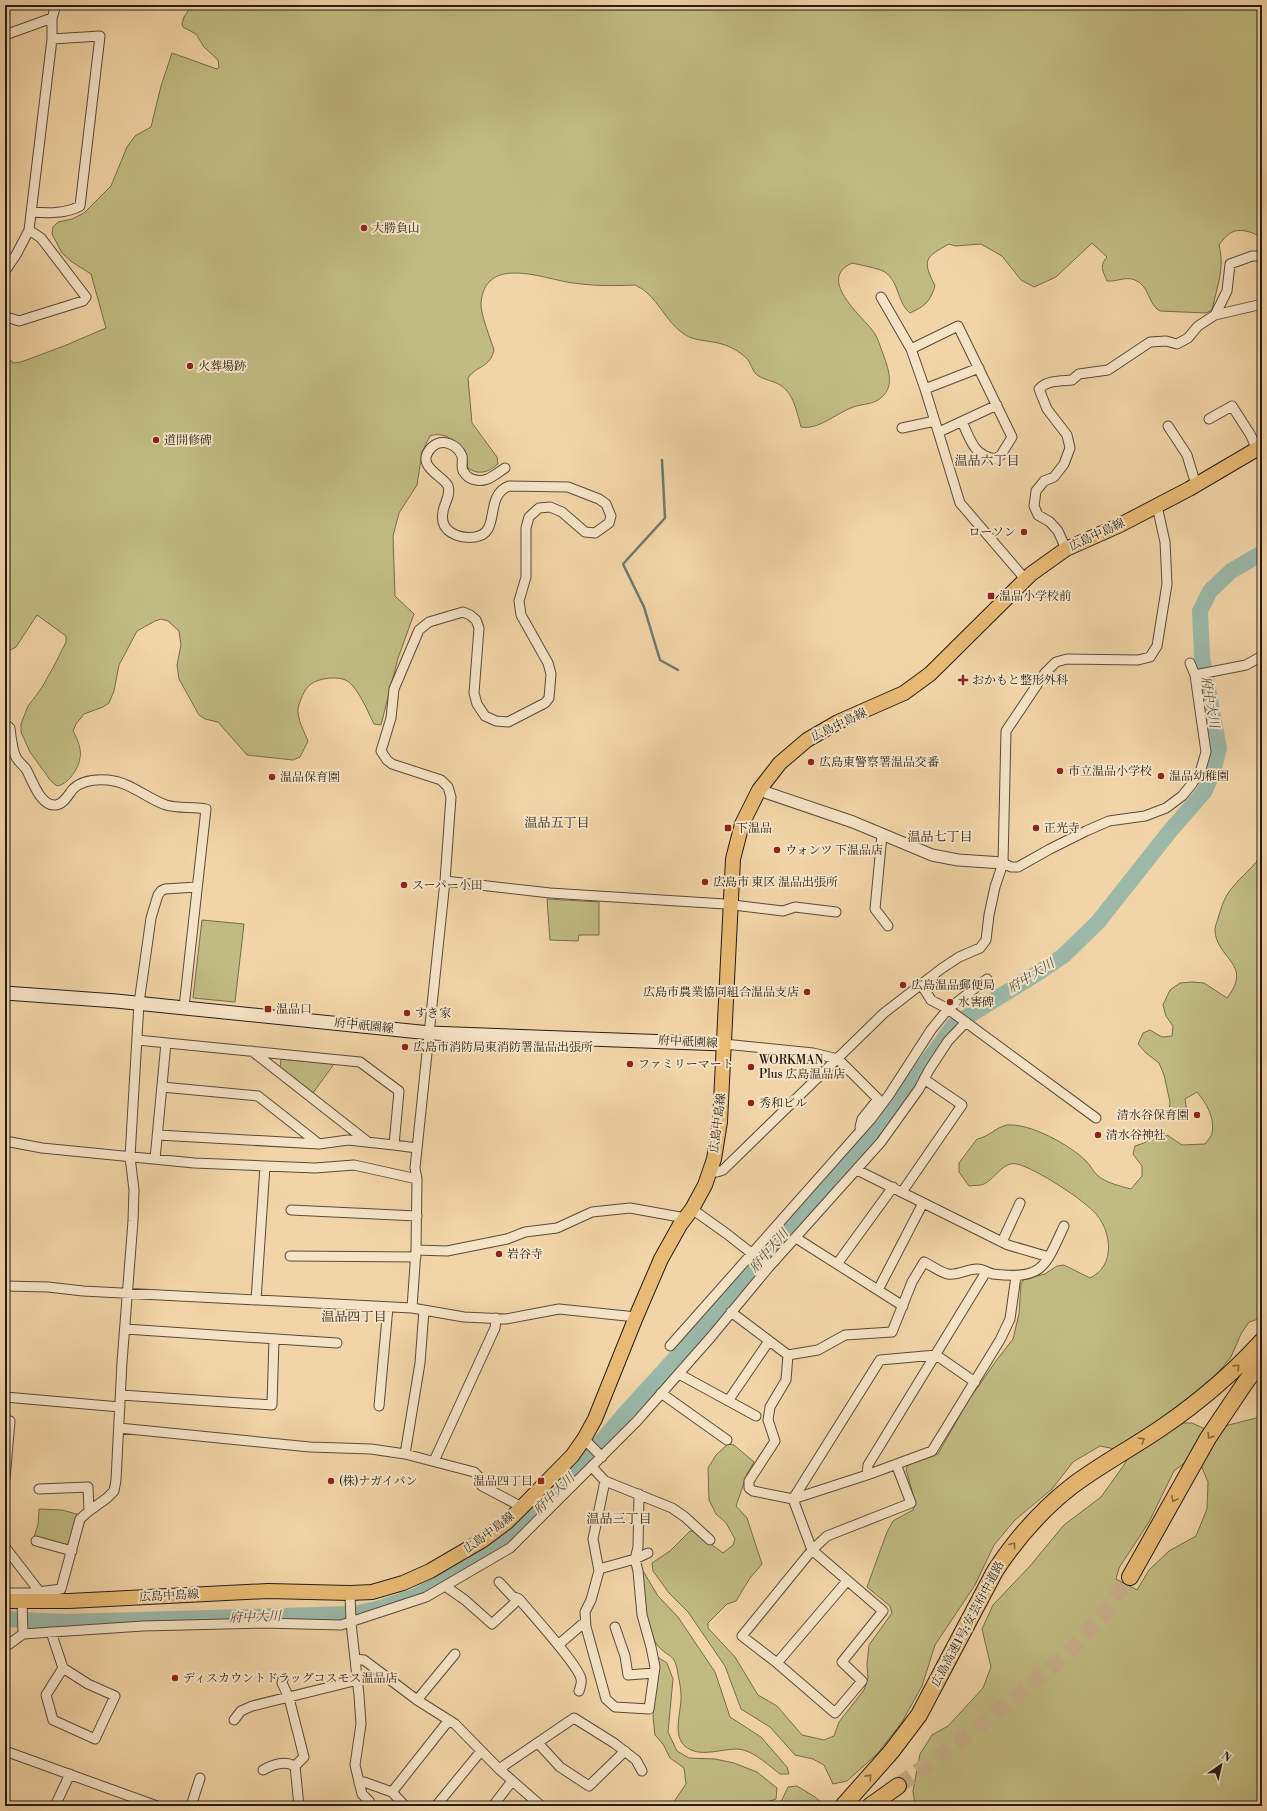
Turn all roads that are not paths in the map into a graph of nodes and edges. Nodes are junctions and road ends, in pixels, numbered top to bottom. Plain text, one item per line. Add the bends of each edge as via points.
1 (55, 6) edge
2 (52, 18) junction
3 (5, 35) edge
4 (52, 39) junction
5 (31, 212) junction
6 (28, 230) junction
7 (1262, 256) edge
8 (5, 271) edge
9 (882, 297) dead end
10 (1262, 308) edge
11 (5, 313) edge
12 (1215, 315) junction
13 (911, 349) junction
14 (979, 368) junction
15 (925, 389) junction
16 (997, 405) junction
17 (1208, 419) dead end
18 (935, 421) junction
19 (962, 422) junction
20 (1168, 426) dead end
21 (902, 428) dead end
22 (939, 432) junction
23 (1259, 447) edge
24 (505, 468) dead end
25 (1196, 485) junction
26 (1157, 506) junction
27 (1066, 549) junction
28 (1026, 580) junction
29 (1262, 656) edge
30 (1190, 663) dead end
31 (1196, 675) junction
32 (5, 724) edge
33 (759, 790) junction
34 (882, 835) junction
35 (1003, 863) junction
36 (445, 881) junction
37 (197, 888) junction
38 (731, 905) junction
39 (836, 912) dead end
40 (888, 926) dead end
41 (987, 979) dead end
42 (921, 984) junction
43 (5, 993) edge
44 (139, 1003) junction
45 (184, 1007) junction
46 (948, 1009) junction
47 (966, 1022) junction
48 (430, 1033) junction
49 (137, 1040) junction
50 (166, 1043) junction
51 (724, 1044) junction
52 (252, 1051) junction
53 (838, 1059) junction
54 (924, 1079) junction
55 (162, 1087) junction
56 (1096, 1118) dead end
57 (859, 1132) junction
58 (158, 1135) junction
59 (5, 1141) edge
60 (369, 1143) junction
61 (319, 1144) junction
62 (394, 1146) junction
63 (417, 1148) junction
64 (130, 1157) junction
65 (155, 1159) junction
66 (265, 1166) junction
67 (857, 1170) junction
68 (710, 1172) junction
69 (417, 1179) junction
70 (893, 1187) junction
71 (902, 1192) junction
72 (923, 1203) junction
73 (1020, 1203) dead end
74 (291, 1210) dead end
75 (688, 1215) junction
76 (417, 1216) junction
77 (1064, 1226) dead end
78 (796, 1238) junction
79 (1002, 1242) junction
80 (416, 1254) junction
81 (751, 1254) junction
82 (290, 1256) dead end
83 (1049, 1257) junction
84 (837, 1264) junction
85 (769, 1267) junction
86 (986, 1272) junction
87 (1016, 1276) junction
88 (5, 1286) edge
89 (878, 1290) junction
90 (128, 1293) junction
91 (256, 1300) junction
92 (903, 1306) junction
93 (388, 1307) junction
94 (412, 1308) junction
95 (424, 1310) junction
96 (731, 1312) junction
97 (636, 1317) junction
98 (496, 1318) junction
99 (125, 1329) junction
100 (274, 1339) junction
101 (1262, 1340) edge
102 (769, 1341) junction
103 (337, 1343) dead end
104 (670, 1346) dead end
105 (788, 1355) junction
106 (936, 1355) junction
107 (1262, 1360) edge
108 (679, 1374) junction
109 (974, 1382) junction
110 (661, 1393) junction
111 (121, 1395) junction
112 (5, 1397) edge
113 (728, 1401) junction
114 (379, 1406) dead end
115 (120, 1407) junction
116 (756, 1416) dead end
117 (10, 1421) dead end
118 (119, 1428) junction
119 (584, 1439) junction
120 (727, 1440) dead end
121 (405, 1454) junction
122 (602, 1456) junction
123 (434, 1461) junction
124 (896, 1464) junction
125 (592, 1467) junction
126 (867, 1475) junction
127 (5, 1479) edge
128 (605, 1481) junction
129 (39, 1489) dead end
130 (639, 1494) junction
131 (793, 1498) junction
132 (522, 1508) junction
133 (89, 1511) junction
134 (710, 1540) dead end
135 (36, 1541) dead end
136 (5, 1547) edge
137 (812, 1550) junction
138 (72, 1552) junction
139 (648, 1553) dead end
140 (635, 1559) junction
141 (599, 1569) junction
142 (1130, 1577) tunnel mouth
143 (847, 1581) junction
144 (499, 1582) dead end
145 (445, 1586) junction
146 (39, 1591) junction
147 (5, 1593) edge
148 (350, 1593) junction
149 (519, 1599) junction
150 (5, 1601) edge
151 (22, 1601) junction
152 (585, 1622) junction
153 (351, 1623) junction
154 (616, 1627) dead end
155 (50, 1632) junction
156 (23, 1634) junction
157 (558, 1646) junction
158 (5, 1647) edge
159 (455, 1654) dead end
160 (355, 1659) junction
161 (777, 1663) junction
162 (63, 1668) junction
163 (654, 1673) junction
164 (283, 1679) dead end
165 (358, 1680) junction
166 (579, 1691) dead end
167 (289, 1698) junction
168 (417, 1700) junction
169 (234, 1720) dead end
170 (449, 1720) junction
171 (538, 1743) junction
172 (5, 1751) edge
173 (481, 1751) junction
174 (625, 1751) junction
175 (295, 1766) junction
176 (499, 1769) junction
177 (263, 1770) dead end
178 (642, 1771) dead end
179 (70, 1774) junction
180 (200, 1778) dead end
181 (512, 1781) junction
182 (359, 1782) junction
183 (898, 1786) tunnel mouth
184 (392, 1792) junction
185 (55, 1806) edge
186 (157, 1806) edge
187 (191, 1806) edge
188 (299, 1806) edge
189 (371, 1806) edge
190 (405, 1806) edge
191 (436, 1806) edge
192 (493, 1806) edge
193 (541, 1806) edge
194 (842, 1806) edge
195 (870, 1806) edge

1 - 2 street
2 - 3 street
2 - 4 street
4 - 5 street
4 - 5 street via 100,36 80,206 73,210
5 - 6 street
6 - 8 street
6 - 11 street via 41,238 86,297 83,301 19,321 7,317
7 - 12 street via 1252,256 1230,264 1227,291
9 - 13 street
10 - 12 street via 1258,305
12 - 27 street via 1177,344 1166,341 1150,342 1108,370 1079,374 1072,380 1043,384 1038,389 1047,409 1066,435 1070,448 1064,464 1054,477 1044,481 1036,491 1034,506 1038,515 1050,522 1058,531
13 - 14 street via 958,326
13 - 15 street
14 - 15 street
14 - 16 street
15 - 18 street
16 - 19 street
16 - 19 street via 1012,437 1001,455 995,459 985,458 977,452
17 - 23 street via 1232,406
18 - 21 street
18 - 22 street
19 - 22 street
20 - 25 street via 1187,455
22 - 28 street via 960,503
23 - 25 main road, 広島中島線
24 - 36 street via 487,480 479,481 463,472 462,456 454,446 446,442 432,448 427,455 428,465 433,474 447,484 449,492 442,512 442,522 446,530 453,535 484,535 488,530 496,497 501,489 509,486 568,487 606,504 611,516 609,523 595,533 586,532 562,512 550,507 539,508 529,517 526,528 526,577 520,601 521,614 548,663 551,674 549,698 545,703 508,722 496,721 485,716 477,704 474,693 479,628 470,614 463,612 429,622 416,636 394,689 391,718 381,751 392,764 441,780 448,787 451,796
25 - 26 main road, 広島中島線
26 - 27 main road, 広島中島線
26 - 35 street via 1165,542 1167,584 1157,646 1150,657 1138,660 1067,659 1056,662 1045,673 1006,731
27 - 28 main road, 広島中島線
28 - 33 main road, 広島中島線 via 930,674 904,693 838,722 807,740 780,763
29 - 31 street via 1246,666
30 - 31 street
31 - 35 street via 1206,752 1198,774 1182,796 1166,808 1144,816 1109,822 1086,831 1018,867
32 - 37 street via 10,728 18,761 29,774 37,792 51,805 63,802 80,785 100,779 127,785 168,805 206,809
33 - 34 street via 853,822
33 - 38 main road, 広島中島線 via 737,841 733,859
34 - 35 street via 932,855 958,860
34 - 40 street via 875,908
35 - 42 street via 995,887 986,940 980,948 960,956
36 - 38 street via 550,894
36 - 48 street
37 - 44 street via 165,889 158,895 151,918
37 - 45 street
38 - 39 street via 783,911 795,907
38 - 51 main road, 広島中島線
41 - 46 street
42 - 46 street via 931,1000
42 - 53 street via 884,1013
43 - 44 main road, 府中祇園線
44 - 45 main road, 府中祇園線
44 - 49 street
45 - 48 main road, 府中祇園線
46 - 47 street
46 - 57 street via 889,1095
47 - 54 street via 948,1041
47 - 56 street
48 - 51 main road, 府中祇園線
48 - 63 street
49 - 50 street
49 - 64 street
50 - 52 street
50 - 55 street
51 - 53 street via 813,1053
51 - 68 main road, 広島中島線 via 720,1128
52 - 60 street
52 - 62 street via 360,1062 399,1091
53 - 57 street via 878,1099 862,1119
53 - 68 street via 723,1170
54 - 67 street via 881,1142
54 - 71 street via 962,1105
55 - 58 street
55 - 61 street via 258,1096
57 - 81 street
58 - 61 street
58 - 65 street
59 - 64 street via 42,1148
60 - 61 street via 348,1140
60 - 62 street
62 - 63 street
63 - 69 street
64 - 65 street
64 - 90 street via 134,1190
65 - 66 street
66 - 69 street via 315,1168 354,1165
66 - 91 street
67 - 70 street
67 - 78 street
68 - 75 main road, 広島中島線
69 - 76 street
70 - 71 street
70 - 84 street
71 - 72 street
72 - 79 street
72 - 89 street
73 - 79 street
74 - 76 street
75 - 80 street via 680,1217 630,1208 592,1212 557,1228 526,1232 507,1239 447,1251
75 - 81 street via 727,1234
75 - 97 main road, 広島中島線 via 661,1259
76 - 80 street
77 - 83 street
78 - 84 street
78 - 85 street
79 - 83 street
80 - 82 street
80 - 94 street
81 - 85 street
81 - 104 street
83 - 87 street via 1044,1266 1037,1271
84 - 89 street
85 - 96 street
86 - 87 street
86 - 92 street via 979,1269 949,1274 924,1262 912,1282
86 - 106 street
87 - 109 street via 1010,1319
88 - 90 street
89 - 92 street
90 - 91 street
90 - 99 street
91 - 93 street
92 - 105 street via 892,1332 845,1335 818,1350
93 - 94 street
93 - 114 street
94 - 95 street
95 - 98 street via 464,1317
95 - 121 street via 420,1363
96 - 102 street
96 - 108 street
97 - 98 street via 559,1309 506,1319
97 - 119 main road, 広島中島線 via 595,1419
98 - 123 street via 495,1328
99 - 100 street
99 - 111 street
100 - 103 street
100 - 111 street via 272,1405
194 -> 101 highway, 広島高速1号;安芸府中道路 via 891,1752 919,1715 984,1590 1029,1525 1057,1498 1163,1427 1210,1391
102 - 105 street
102 - 113 street
105 - 131 street via 786,1380 770,1407 768,1420 775,1441 749,1481 749,1488 753,1491
106 - 109 street
106 - 126 street via 868,1466
106 - 131 street via 880,1360
107 -> 142 highway via 1228,1408 1193,1465
108 - 110 street
108 - 113 street
109 - 124 street via 932,1451
110 - 120 street
110 - 122 street
111 - 115 street
112 - 115 street
113 - 116 street
115 - 118 street
117 - 127 street
118 - 121 street
118 - 133 street via 114,1491
119 - 122 street
119 - 132 main road, 広島中島線 via 572,1456
121 - 123 street
122 - 125 street
123 - 132 street via 474,1472 482,1486
124 - 126 street
124 - 137 street via 911,1503 827,1536
125 - 128 street
125 - 145 street via 510,1548
126 - 131 street
128 - 130 street
128 - 141 street via 593,1539
129 - 133 street via 88,1487
130 - 134 street via 672,1508
130 - 140 street via 638,1547
131 - 137 street
132 - 148 main road, 広島中島線 via 482,1540 430,1572 372,1592
133 - 138 street via 80,1520
135 - 138 street
136 - 146 street
137 - 143 street
137 - 161 street via 742,1636
138 - 146 street via 61,1589
139 - 140 street
140 - 141 street
140 - 163 street via 642,1615 652,1647
141 - 152 street via 585,1612
143 - 161 street
143 - 161 street via 883,1611 842,1662 862,1681 835,1713
144 - 149 street via 512,1596
145 - 149 street via 466,1600 492,1624
145 - 153 street via 426,1597
146 - 147 street
148 - 151 main road, 広島中島線 via 268,1591
148 - 153 street
149 - 157 street
150 - 151 main road, 広島中島線
151 - 156 street
152 - 157 street
152 - 163 street via 606,1698 615,1707 650,1709
153 - 155 street via 143,1626
153 - 160 street
154 - 163 street via 628,1675
155 - 156 street
155 - 162 street
156 - 158 street
157 - 166 street via 581,1679
159 - 168 street
160 - 165 street
160 - 168 street via 364,1660
162 - 162 street via 46,1695 53,1720 95,1739 115,1696 88,1684
164 - 167 street via 282,1683
165 - 167 street
165 - 182 street via 361,1724 355,1765
167 - 169 street via 252,1706 241,1711
167 - 175 street via 304,1757
168 - 170 street
170 - 173 street
170 - 184 street
171 - 174 street via 574,1718
171 - 174 street via 560,1767 589,1786
171 - 176 street
172 - 179 street
173 - 176 street
173 - 191 street
174 - 178 street via 636,1760
175 - 177 street via 289,1762 274,1764
175 - 188 street
176 - 181 street
179 - 185 street
179 - 186 street
180 - 187 street
181 - 192 street
181 - 193 street
182 - 184 street
182 - 189 street via 362,1794 370,1801
183 - 195 highway
184 - 190 street

